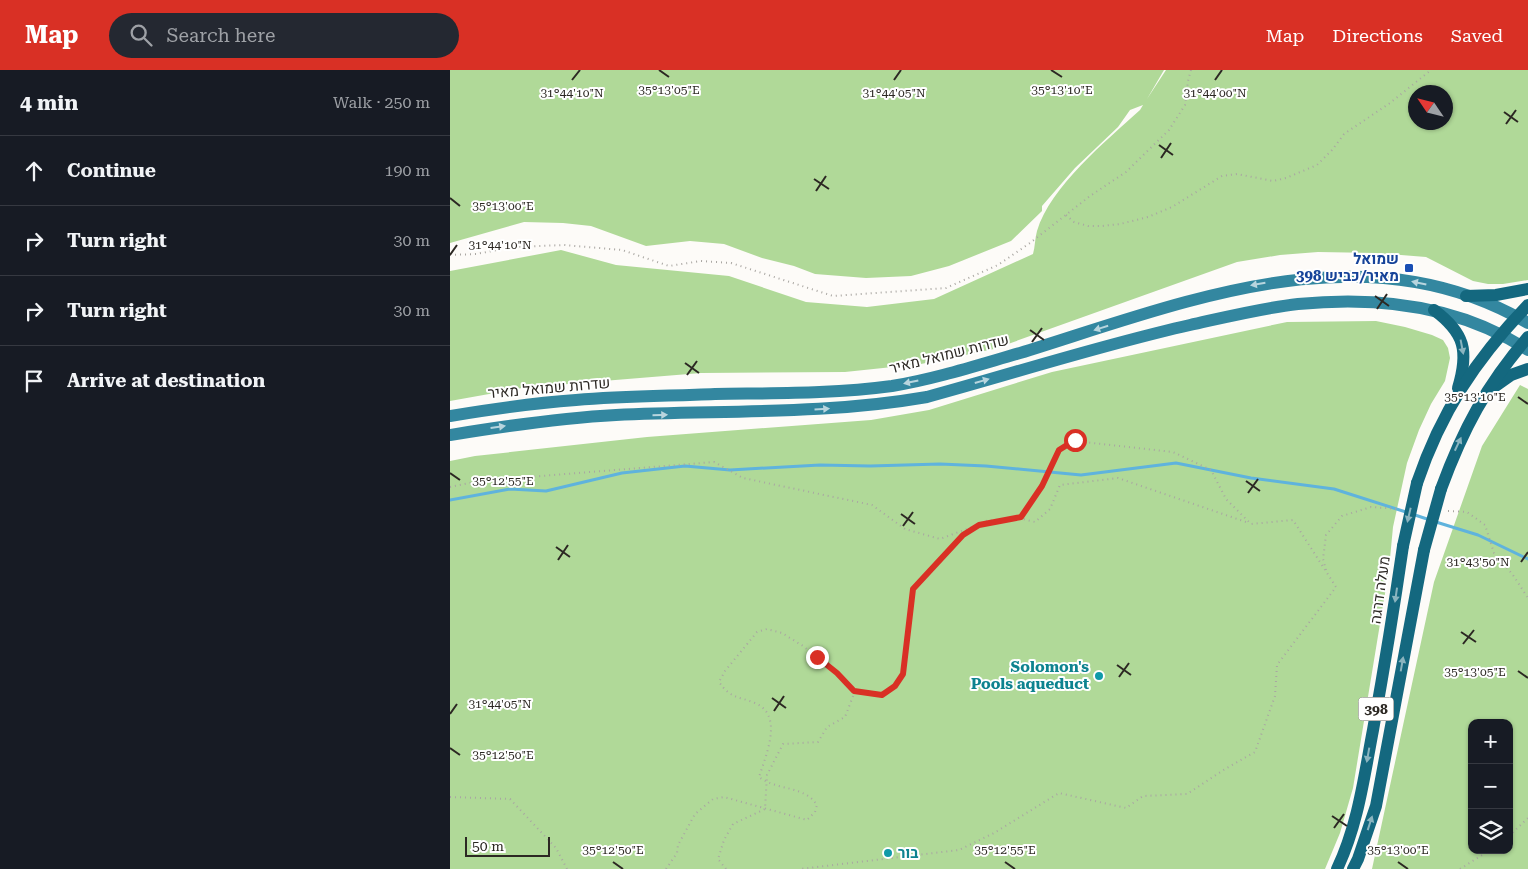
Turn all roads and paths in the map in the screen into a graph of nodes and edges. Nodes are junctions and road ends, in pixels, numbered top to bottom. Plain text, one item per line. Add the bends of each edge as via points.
1 (1191, 70) edge
2 (1431, 70) edge
3 (1066, 215) junction
4 (450, 255) edge
5 (1528, 289) edge
6 (1466, 296) junction
7 (1528, 306) edge
8 (1434, 310) junction
9 (1522, 320) edge
10 (1502, 334) junction
11 (1526, 344) edge
12 (1528, 369) edge
13 (1456, 397) junction
14 (1483, 397) junction
15 (450, 416) edge
16 (450, 435) edge
17 (450, 487) edge
18 (1403, 509) dead end
19 (1440, 511) dead end
20 (1016, 518) junction
21 (1251, 524) junction
22 (979, 525) junction
23 (1328, 574) junction
24 (1528, 598) edge
25 (854, 691) junction
26 (767, 783) junction
27 (450, 797) edge
28 (765, 809) junction
29 (1528, 818) edge
30 (1513, 832) edge
31 (1484, 854) edge
32 (567, 869) edge
33 (666, 869) edge
34 (726, 869) edge
35 (800, 869) edge
36 (1337, 869) edge
37 (1353, 869) edge
38 (1460, 869) edge

1 - 3 path via 1186,105 1168,130 1126,172
2 - 3 path via 1344,134 1317,165 1286,178 1273,181 1237,174 1222,176 1172,207 1120,224 1088,226 1074,222
3 - 4 path via 998,265 946,288 881,293 833,296 731,263 701,261 670,266 622,250 564,245
5 - 6 main road
6 - 9 main road, שדרות שמואל מאיר
6 -> 15 main road, שדרות שמואל מאיר via 1374,277 1276,281 1208,295 986,363 894,385 831,391 578,400
7 - 9 main road, 398
8 - 10 main road
8 -> 13 main road via 1455,328 1462,342 1464,365
16 -> 8 main road via 580,418 801,411 896,402 927,397 1155,333 1279,307 1360,302 1393,303
9 - 10 main road, 398
10 - 11 main road
10 - 13 main road, מעלה דרגה / 398
11 - 14 main road, 398
12 - 14 main road via 1511,375
13 -> 36 main road, מעלה דרגה / 398, bridge via 1443,418 1417,483 1403,546 1361,796
37 -> 14 main road, 398, bridge via 1376,806 1424,550 1440,489
17 - 22 path via 479,481 714,462 743,478 872,505 905,529 940,539
18 - 23 path via 1371,507 1342,516 1326,535 1322,559
19 - 24 path via 1467,512 1485,525 1493,550
20 - 21 path via 1035,522 1050,509 1060,485 1118,478
20 - 21 path via 1021,517 1042,486 1059,450 1075,440 1173,452 1211,470 1226,499
20 - 22 path via 985,521
21 - 23 path via 1293,520
22 - 25 path via 963,535 913,589 903,674 895,686 882,695
23 - 35 path via 1336,586 1276,665 1275,696 1255,752 1187,794 1143,796 1126,808 1059,793 994,833 959,850
25 - 26 path via 845,717 827,727 818,742 783,744 767,775
25 - 26 path via 837,673 782,633 767,629 757,632 719,682 726,692 756,703 767,712 771,738 759,777
26 - 28 path
26 - 28 path via 795,789 812,797 817,805 807,820
27 - 32 path via 510,799 556,848
28 - 33 path via 724,797 713,799 695,814 678,845 678,853
28 - 34 path via 732,824 718,859
29 - 30 path
31 - 38 path

